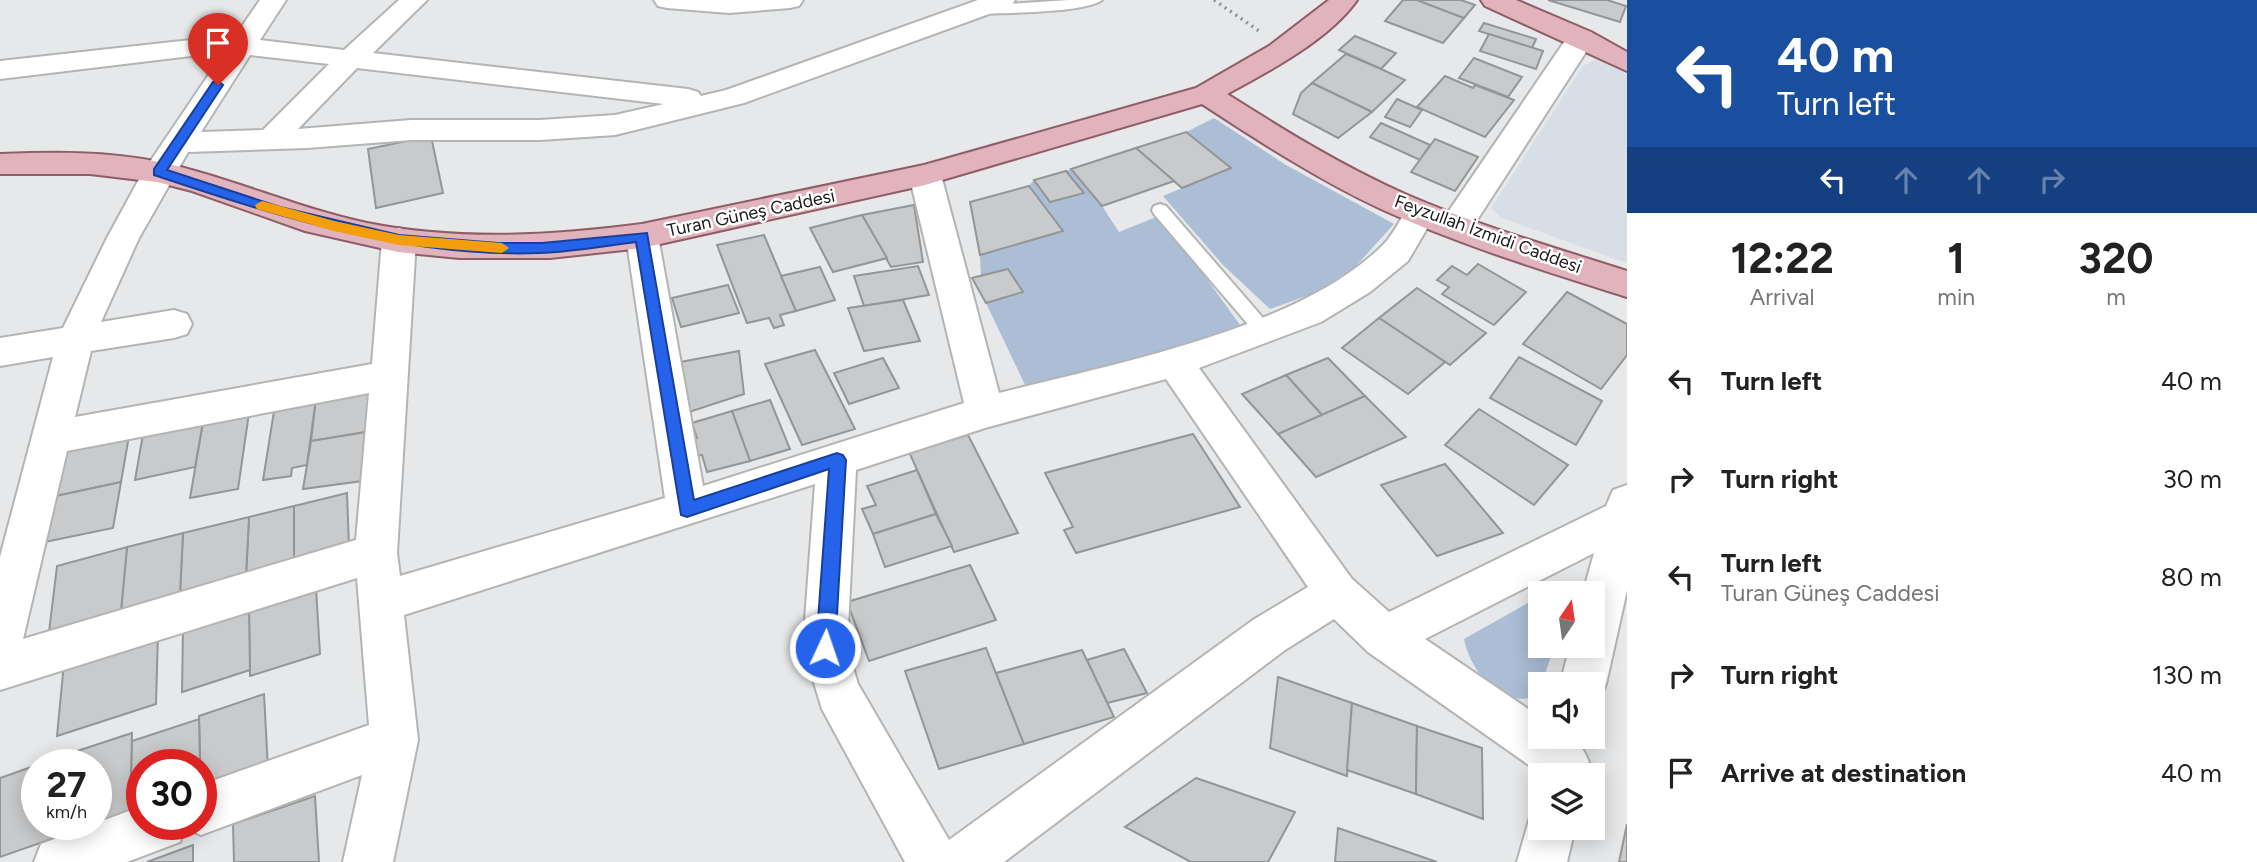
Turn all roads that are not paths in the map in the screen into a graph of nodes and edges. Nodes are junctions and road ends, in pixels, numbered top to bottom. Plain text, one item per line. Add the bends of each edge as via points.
1 (273, 0) edge
2 (414, 0) edge
3 (667, 0) edge
4 (790, 0) edge
5 (1095, 0) edge
6 (1344, 0) edge
7 (1494, 0) edge
8 (990, 5) edge
9 (1581, 38) junction
10 (243, 44) junction
11 (349, 60) junction
12 (1627, 63) edge
13 (0, 71) edge
14 (1206, 94) junction
15 (717, 101) junction
16 (271, 139) junction
17 (181, 142) junction
18 (0, 164) edge
19 (159, 172) junction
20 (925, 175) junction
21 (1160, 210) dead end
22 (1420, 213) junction
23 (1456, 226) junction
24 (642, 236) junction
25 (399, 240) junction
26 (1627, 284) edge
27 (174, 324) dead end
28 (1264, 331) junction
29 (76, 338) junction
30 (0, 352) edge
31 (1174, 362) junction
32 (389, 375) junction
33 (985, 412) junction
34 (51, 438) junction
35 (837, 460) junction
36 (687, 509) junction
37 (1624, 510) edge
38 (376, 553) junction
39 (1605, 590) edge
40 (1337, 593) junction
41 (380, 602) junction
42 (1384, 637) junction
43 (0, 640) edge
44 (0, 668) edge
45 (394, 740) junction
46 (1566, 758) edge
47 (217, 804) edge
48 (126, 837) edge
49 (1547, 840) edge
50 (59, 862) edge
51 (368, 862) edge
52 (933, 862) edge
53 (962, 862) edge
54 (1542, 862) edge

1 - 10 street
2 - 11 street
3 - 4 street via 751,6
5 - 8 lane via 1055,6
6 - 14 main road, Turan Güneş Caddesi via 1284,48
7 - 9 main road
8 - 15 street
9 - 12 main road
9 - 23 street
10 - 11 street
10 - 13 street
10 - 17 street
11 - 15 street
11 - 16 street
14 - 20 main road, Turan Güneş Caddesi
14 - 22 main road, Feyzullah İzmidi Caddesi via 1326,168
15 - 16 street via 615,125
16 - 17 street
17 - 19 street
18 - 19 main road, Turan Güneş Caddesi via 117,165
19 - 25 main road, Turan Güneş Caddesi via 278,211
19 - 29 street
20 - 24 main road, Turan Güneş Caddesi
20 - 33 street
21 - 28 lane
22 - 23 main road, Feyzullah İzmidi Caddesi
22 - 28 street via 1396,253 1358,283 1310,313
23 - 26 main road, Feyzullah İzmidi Caddesi
24 - 25 main road, Turan Güneş Caddesi via 542,248
24 - 36 street
25 - 32 street
27 - 29 street
28 - 31 street
29 - 30 street
29 - 34 street
31 - 33 street
31 - 40 street
32 - 34 street
32 - 38 street
33 - 35 street
34 - 43 street
35 - 36 street
35 - 52 street via 825,648 838,693
36 - 41 street
37 - 39 street
37 - 42 street
38 - 41 street
38 - 44 street
40 - 42 street
40 - 53 street via 1269,635
41 - 45 street
42 - 46 street
45 - 47 street
45 - 51 street
48 - 50 street
49 - 54 street

